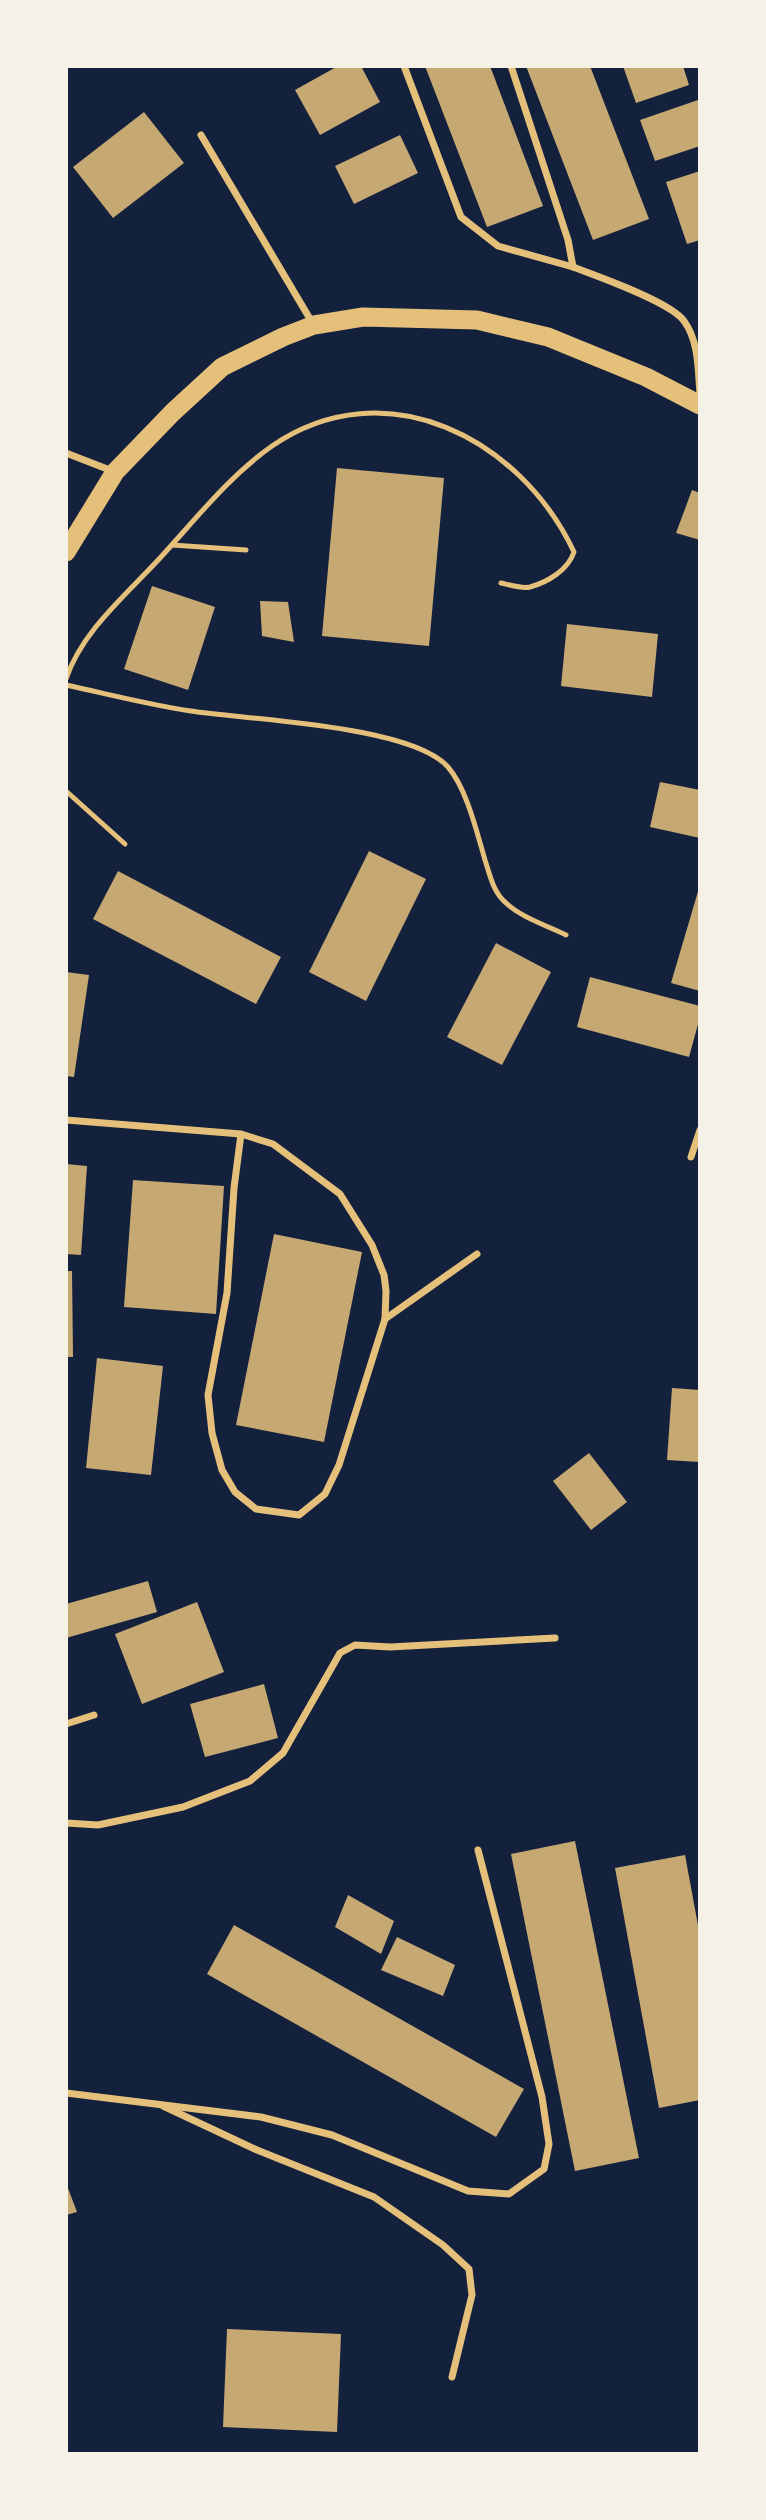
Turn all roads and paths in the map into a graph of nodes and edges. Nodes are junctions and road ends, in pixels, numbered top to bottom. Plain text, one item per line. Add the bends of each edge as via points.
1 (404, 66) edge
2 (511, 66) edge
3 (201, 135) dead end
4 (573, 267) junction
5 (314, 325) junction
6 (699, 394) edge
7 (699, 405) edge
8 (66, 453) edge
9 (115, 472) junction
10 (73, 528) edge
11 (172, 545) junction
12 (246, 550) dead end
13 (66, 551) edge
14 (501, 583) dead end
15 (69, 664) edge
16 (66, 679) edge
17 (66, 685) edge
18 (66, 790) edge
19 (125, 844) dead end
20 (566, 935) dead end
21 (66, 1120) edge
22 (699, 1130) edge
23 (241, 1134) junction
24 (691, 1157) dead end
25 (477, 1254) dead end
26 (385, 1318) junction
27 (555, 1638) dead end
28 (94, 1715) dead end
29 (66, 1724) edge
30 (66, 1823) edge
31 (478, 1850) dead end
32 (66, 2093) edge
33 (156, 2103) junction
34 (452, 2377) dead end

1 - 4 street via 461,218 498,246
2 - 4 street
3 - 5 street
4 - 6 street via 665,305 684,319 693,338
5 - 7 highway via 363,317 477,320 548,337 646,377
5 - 9 highway via 222,367
8 - 9 street
9 - 10 highway
10 - 13 highway
11 - 12 lane
11 - 14 lane via 227,482 273,445 310,425 351,413 403,414 450,429 493,452 524,480 562,527 574,552 569,565 528,588
11 - 15 lane via 96,626
15 - 16 lane
17 - 20 lane via 190,711 373,735 421,750 447,765 458,783 494,887 505,902
18 - 19 lane
21 - 23 street
22 - 24 street
23 - 26 street via 273,1144 340,1194 372,1245 384,1275
23 - 26 street via 227,1293 208,1395 222,1470 235,1492 256,1509 299,1515 325,1494 339,1465
25 - 26 street
27 - 30 street via 355,1645 340,1653 283,1754 250,1781 183,1807 98,1825
28 - 29 street
31 - 33 street via 542,2097 549,2144 544,2169 529,2182 509,2194 468,2191 332,2135 261,2117
32 - 33 street
33 - 34 street via 374,2197 469,2269 472,2295

